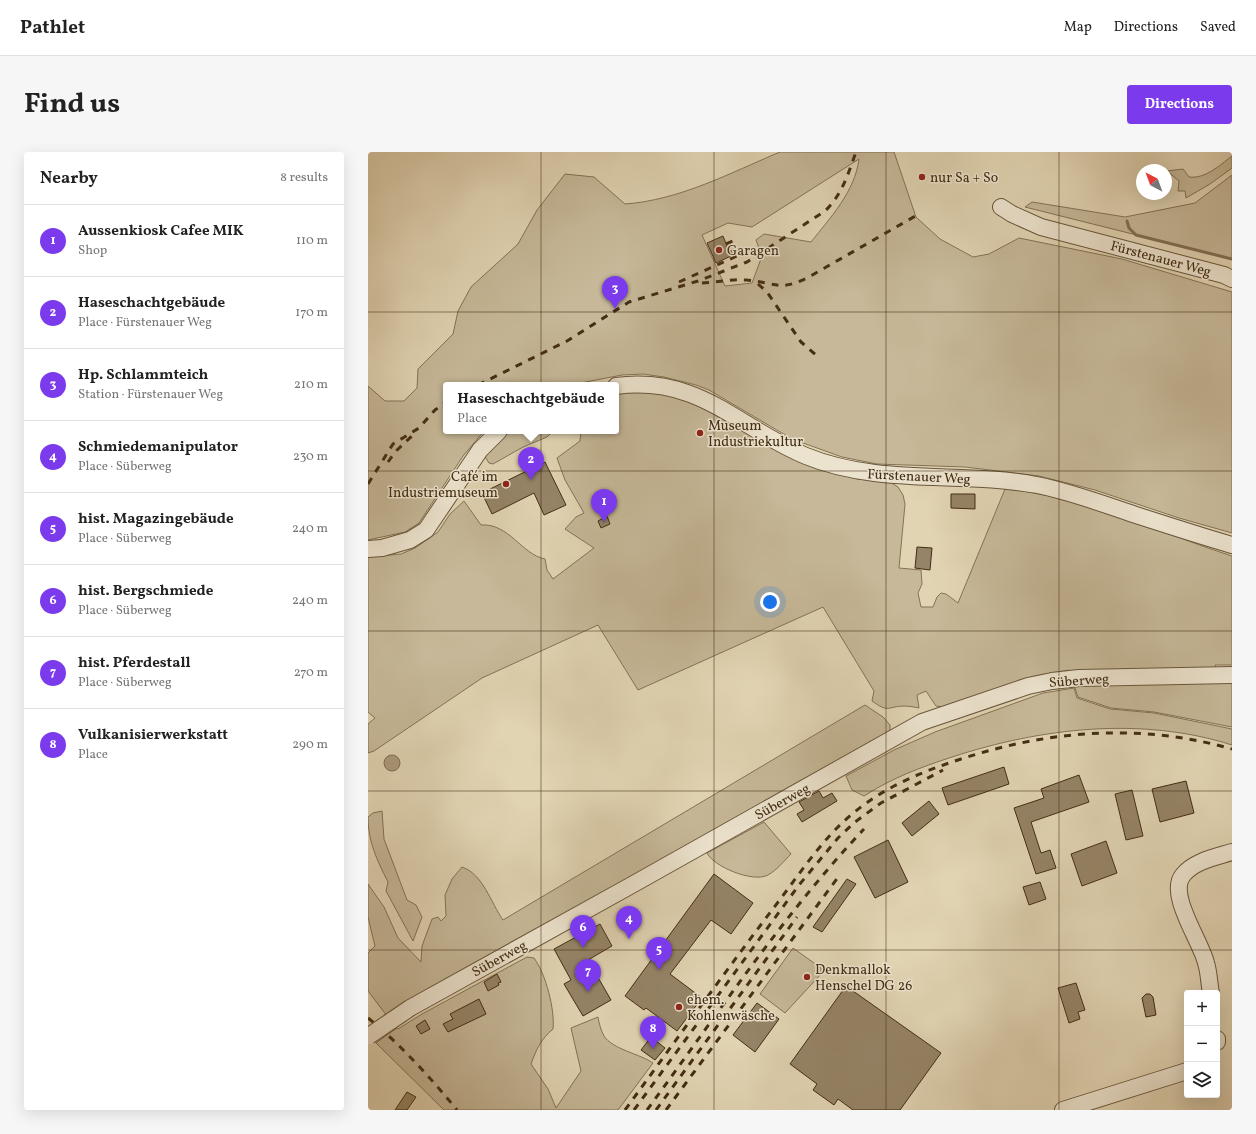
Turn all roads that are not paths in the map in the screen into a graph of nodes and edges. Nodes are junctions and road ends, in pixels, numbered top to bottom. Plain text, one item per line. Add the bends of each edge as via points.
1 (1001, 207) dead end
2 (1232, 278) edge
3 (619, 386) edge
4 (496, 434) edge
5 (1232, 545) edge
6 (368, 549) edge
7 (1232, 675) edge
8 (1232, 852) edge
9 (1211, 990) edge
10 (369, 1036) edge
11 (1184, 1071) edge
12 (1063, 1110) edge

1 - 2 street, Fürstenauer Weg via 1041,227
3 - 5 street, Fürstenauer Weg via 649,386 692,394 723,409 787,448 840,468 876,474 1037,485
4 - 6 street via 480,450 426,530 410,540
7 - 10 street, Süberweg, bridge via 1079,678 1052,681 1028,686 922,722 410,1008
8 - 9 street via 1195,865 1182,875 1178,888 1180,903 1207,963
11 - 12 street

